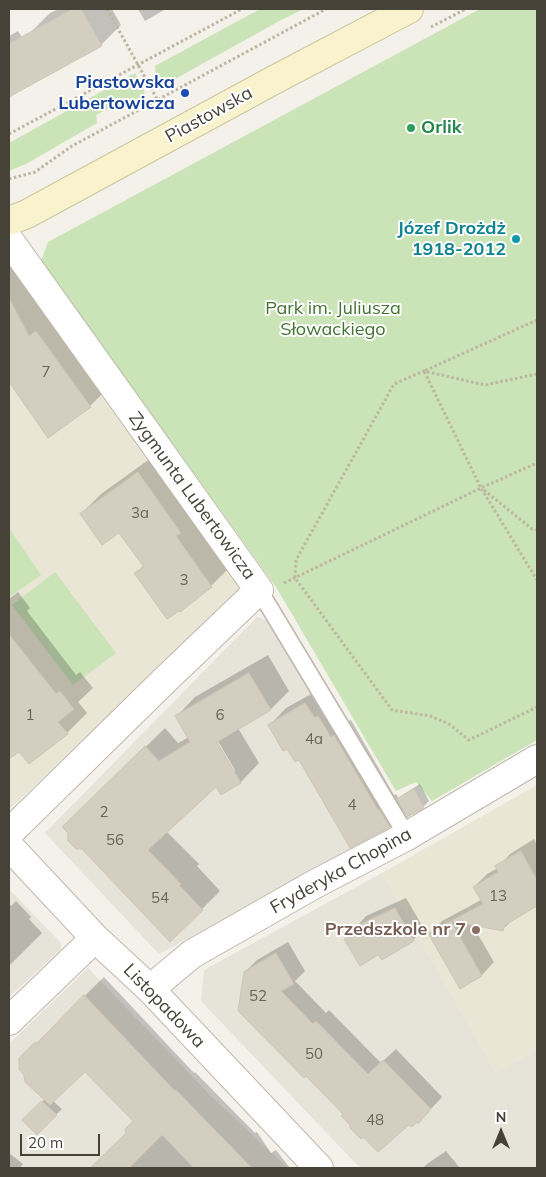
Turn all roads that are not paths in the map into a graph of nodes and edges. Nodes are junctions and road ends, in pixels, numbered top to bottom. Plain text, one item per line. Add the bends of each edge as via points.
1 (409, 9) edge
2 (9, 221) edge
3 (9, 240) edge
4 (271, 587) junction
5 (537, 760) edge
6 (9, 833) edge
7 (407, 836) junction
8 (9, 846) edge
9 (95, 938) junction
10 (150, 989) junction
11 (9, 1020) edge
12 (319, 1168) edge

1 - 2 street, Piastowska
3 - 4 street, Zygmunta Lubertowicza
4 - 6 street, Zygmunta Lubertowicza
4 - 7 lane
5 - 7 street, Fryderyka Chopina
7 - 10 street, Fryderyka Chopina via 192,954
8 - 9 street, Listopadowa
9 - 10 street, Listopadowa
9 - 11 street
10 - 12 street, Listopadowa

